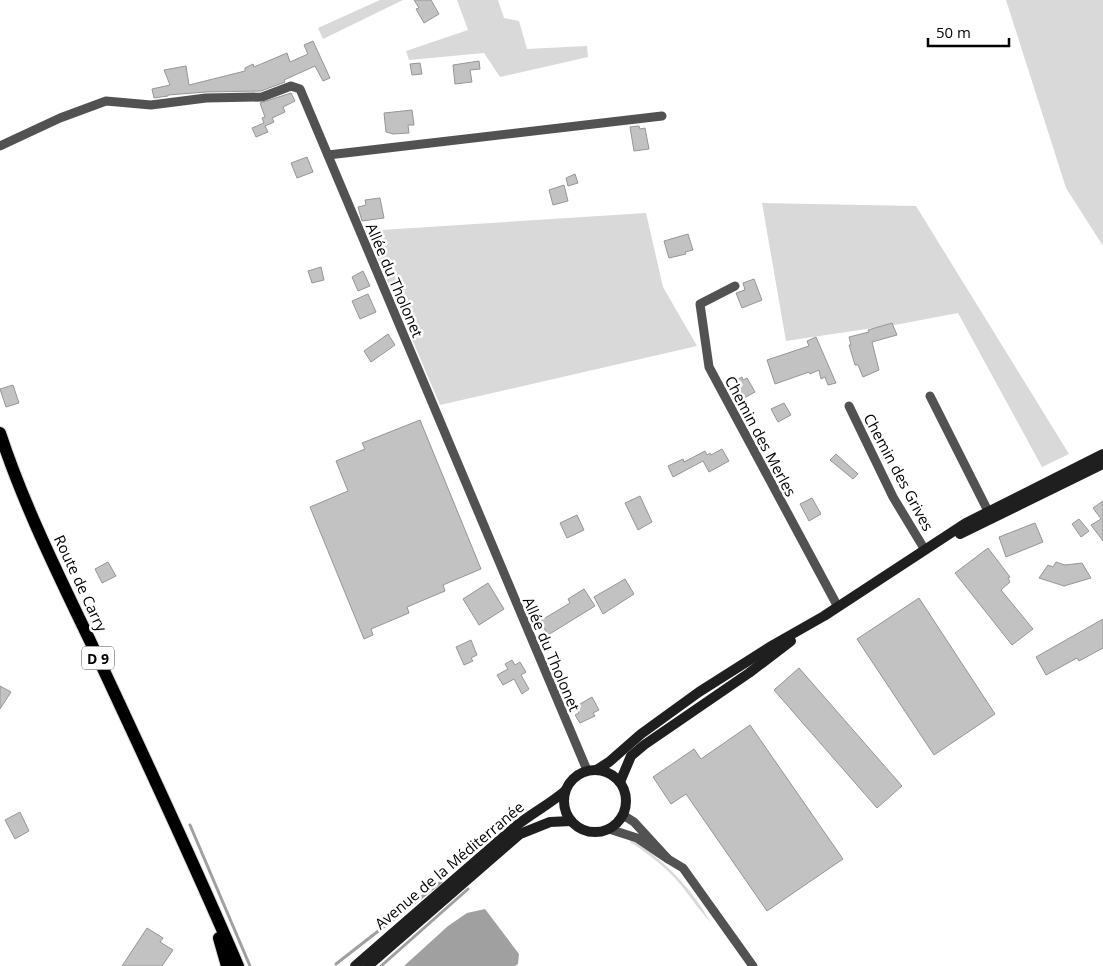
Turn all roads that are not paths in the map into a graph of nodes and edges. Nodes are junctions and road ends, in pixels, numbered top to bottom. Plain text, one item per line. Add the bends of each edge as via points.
1 (662, 116) dead end
2 (0, 146) edge
3 (328, 155) junction
4 (735, 286) dead end
5 (930, 396) dead end
6 (849, 406) dead end
7 (0, 434) edge
8 (1103, 454) edge
9 (1103, 464) edge
10 (988, 511) junction
11 (925, 550) junction
12 (838, 607) junction
13 (824, 616) junction
14 (593, 770) junction
15 (620, 782) junction
16 (565, 791) junction
17 (623, 815) junction
18 (570, 821) junction
19 (609, 829) junction
20 (668, 859) junction
21 (202, 881) junction
22 (227, 966) edge
23 (238, 966) edge
24 (355, 966) edge
25 (368, 966) edge
26 (753, 966) edge

1 - 3 street
2 - 3 street, Allée du Tholonet via 106,101 151,105 206,98 262,97 291,86 300,89
3 - 14 street, Allée du Tholonet
4 - 12 street, Chemin des Merles via 700,304 709,367
5 - 10 street
6 - 11 street, Chemin des Grives via 893,497
7 - 21 main road, Route de Carry / D 9 via 40,534
8 - 10 main road
9 - 11 main road
10 - 11 main road
11 - 12 main road
12 - 13 main road
13 - 14 main road via 699,692 609,762
13 - 15 main road via 749,673 644,745 631,756
14 - 15 main road via 608,772
14 - 16 main road via 578,774
15 - 17 main road via 626,795
16 - 18 main road via 563,801
16 - 24 main road, Avenue de la Méditerranée via 552,803 531,813
17 - 19 main road
17 - 20 street via 634,822
18 - 19 main road via 588,832
18 - 25 main road, Avenue de la Méditerranée via 550,822 520,834
19 - 20 street via 636,838
20 - 26 street via 683,868
21 - 22 main road, Route de Carry / D 9
21 - 23 main road, Route de Carry / D 9

